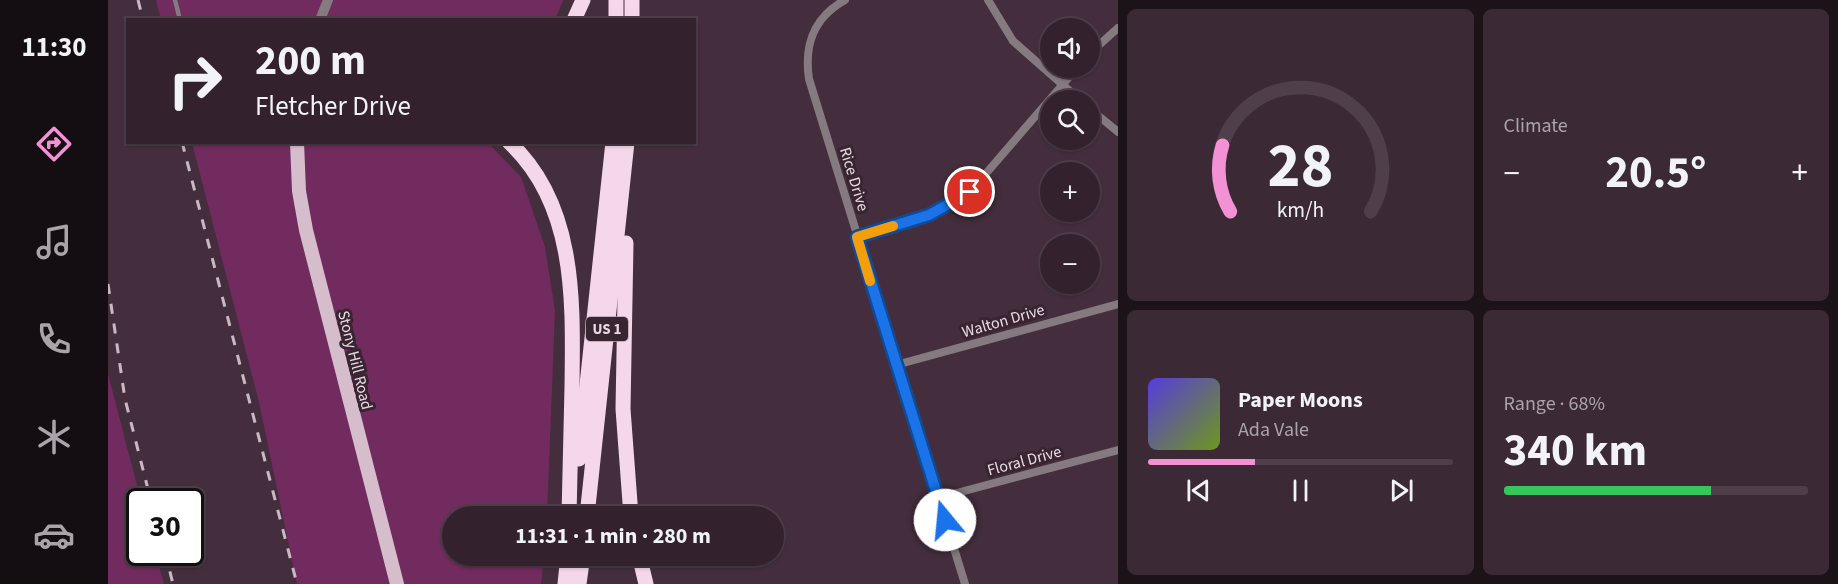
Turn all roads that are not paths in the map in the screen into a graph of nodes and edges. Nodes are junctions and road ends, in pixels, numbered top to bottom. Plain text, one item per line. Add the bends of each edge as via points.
1 (175, 0) edge
2 (328, 0) edge
3 (583, 0) edge
4 (616, 0) edge
5 (632, 0) edge
6 (845, 0) edge
7 (988, 0) edge
8 (180, 18) edge
9 (321, 18) edge
10 (575, 18) edge
11 (616, 18) edge
12 (632, 18) edge
13 (1118, 28) edge
14 (1100, 44) edge
15 (1069, 78) edge
16 (1062, 86) junction
17 (1067, 90) edge
18 (1100, 117) edge
19 (1118, 132) edge
20 (297, 144) edge
21 (511, 144) edge
22 (613, 144) edge
23 (628, 144) edge
24 (628, 144) edge
25 (857, 237) junction
26 (1118, 304) edge
27 (896, 365) junction
28 (1118, 450) edge
29 (938, 498) junction
30 (571, 506) edge
31 (572, 506) edge
32 (588, 506) edge
33 (630, 506) edge
34 (569, 566) edge
35 (575, 566) edge
36 (642, 566) edge
37 (397, 584) edge
38 (565, 584) edge
39 (579, 584) edge
40 (646, 584) edge
41 (965, 584) edge

1 - 8 lane
2 - 9 street
3 - 10 highway
4 - 11 highway
5 - 12 highway
6 - 25 street, Rice Drive via 816,25 808,44 807,66
7 - 16 street via 1013,41
13 - 14 street
15 - 16 street
16 - 17 street
16 - 25 street via 964,196 929,215
18 - 19 street
20 - 37 main road, Stony Hill Road via 306,230
21 - 30 highway via 535,171 549,197 567,262 573,317
22 - 31 highway, US 1
23 - 32 highway, US 1
24 - 33 highway via 623,410
25 - 27 street, Rice Drive
26 - 27 street, Walton Drive
27 - 29 street, Rice Drive
28 - 29 street, Floral Drive
29 - 41 street, Rice Drive
34 - 38 highway
35 - 39 highway
36 - 40 highway

